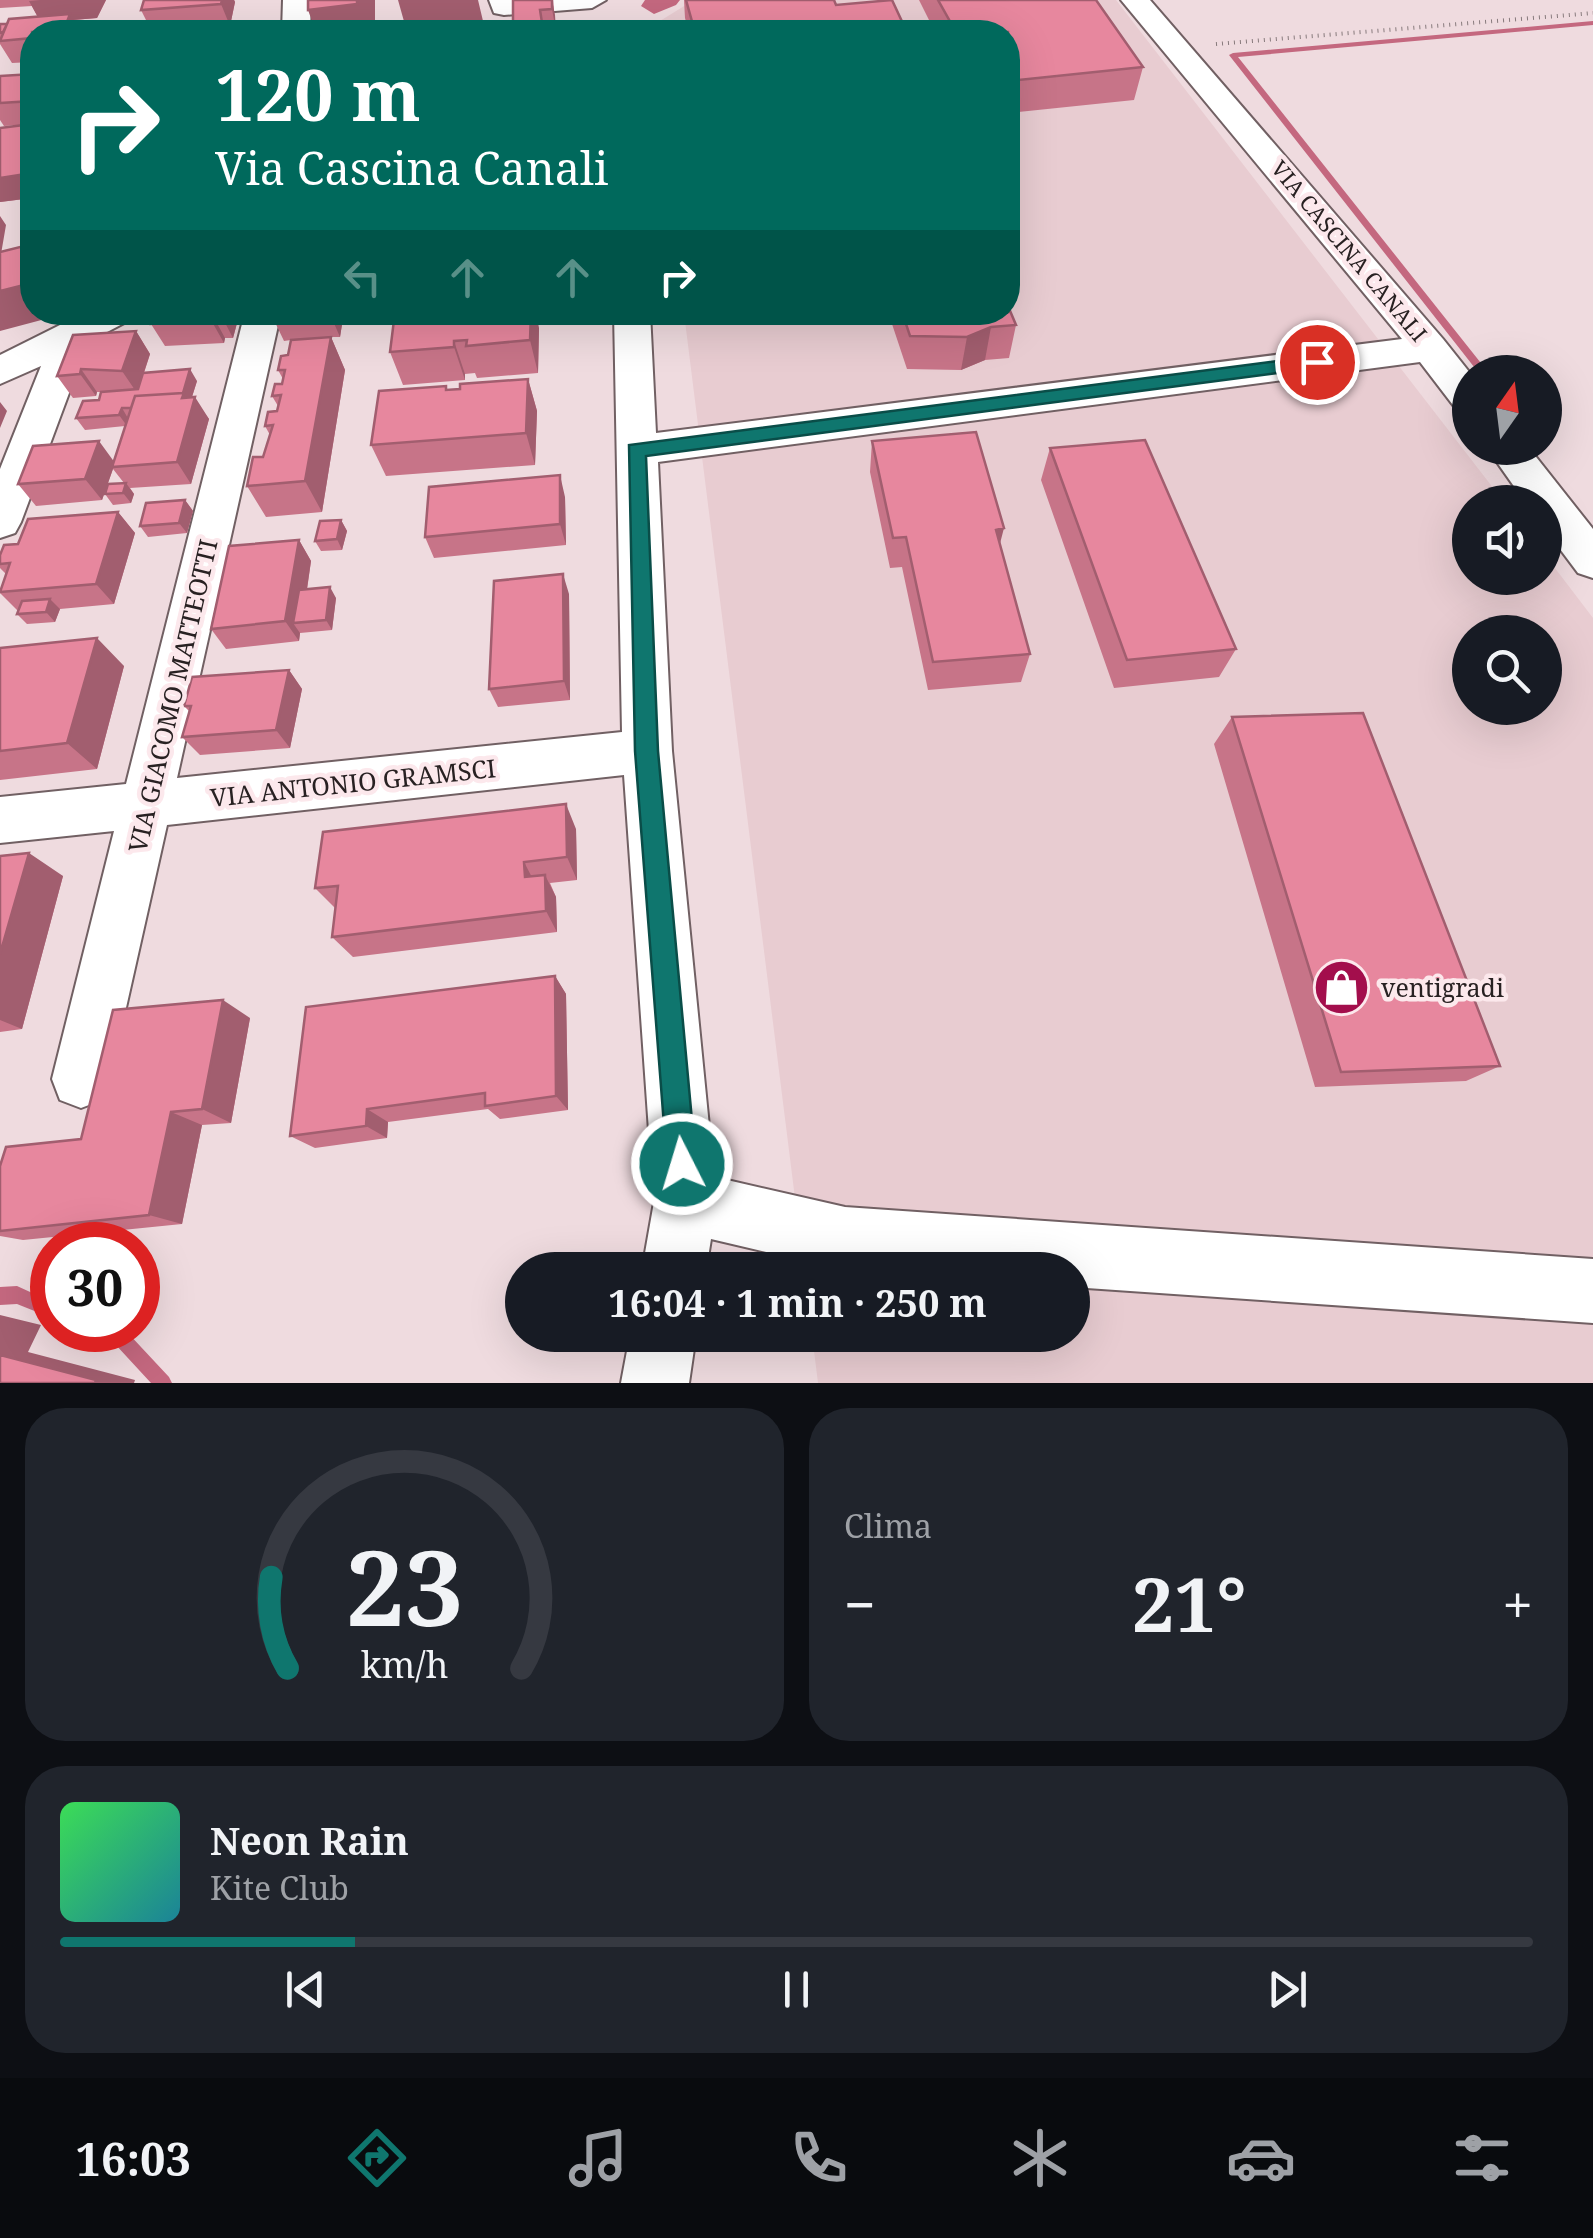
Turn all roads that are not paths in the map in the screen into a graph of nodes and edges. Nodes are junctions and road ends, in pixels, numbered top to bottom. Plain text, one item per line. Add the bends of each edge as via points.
1 (503, 0) edge
2 (592, 0) edge
3 (1135, 0) edge
4 (94, 325) edge
5 (260, 325) edge
6 (632, 325) edge
7 (70, 338) junction
8 (1430, 348) junction
9 (0, 372) edge
10 (1452, 377) edge
11 (636, 450) junction
12 (1519, 465) edge
13 (0, 522) edge
14 (1593, 560) edge
15 (646, 751) junction
16 (149, 805) junction
17 (0, 820) edge
18 (80, 1079) dead end
19 (684, 1202) junction
20 (677, 1252) edge
21 (1593, 1291) edge
22 (661, 1352) edge
23 (656, 1383) edge

1 - 2 street via 504,7
3 - 8 street, VIA CASCINA CANALI
4 - 7 street
5 - 16 street, VIA GIACOMO MATTEOTTI
6 - 11 street
7 - 9 street
7 - 13 street
8 - 10 street
8 - 11 street, VIA CASCINA CANALI
11 - 15 street
12 - 14 street
15 - 16 street, VIA ANTONIO GRAMSCI
15 - 19 street
16 - 17 street, VIA ANTONIO GRAMSCI
16 - 18 street, VIA GIACOMO MATTEOTTI
19 - 20 street
19 - 21 street via 845,1239
22 - 23 street

